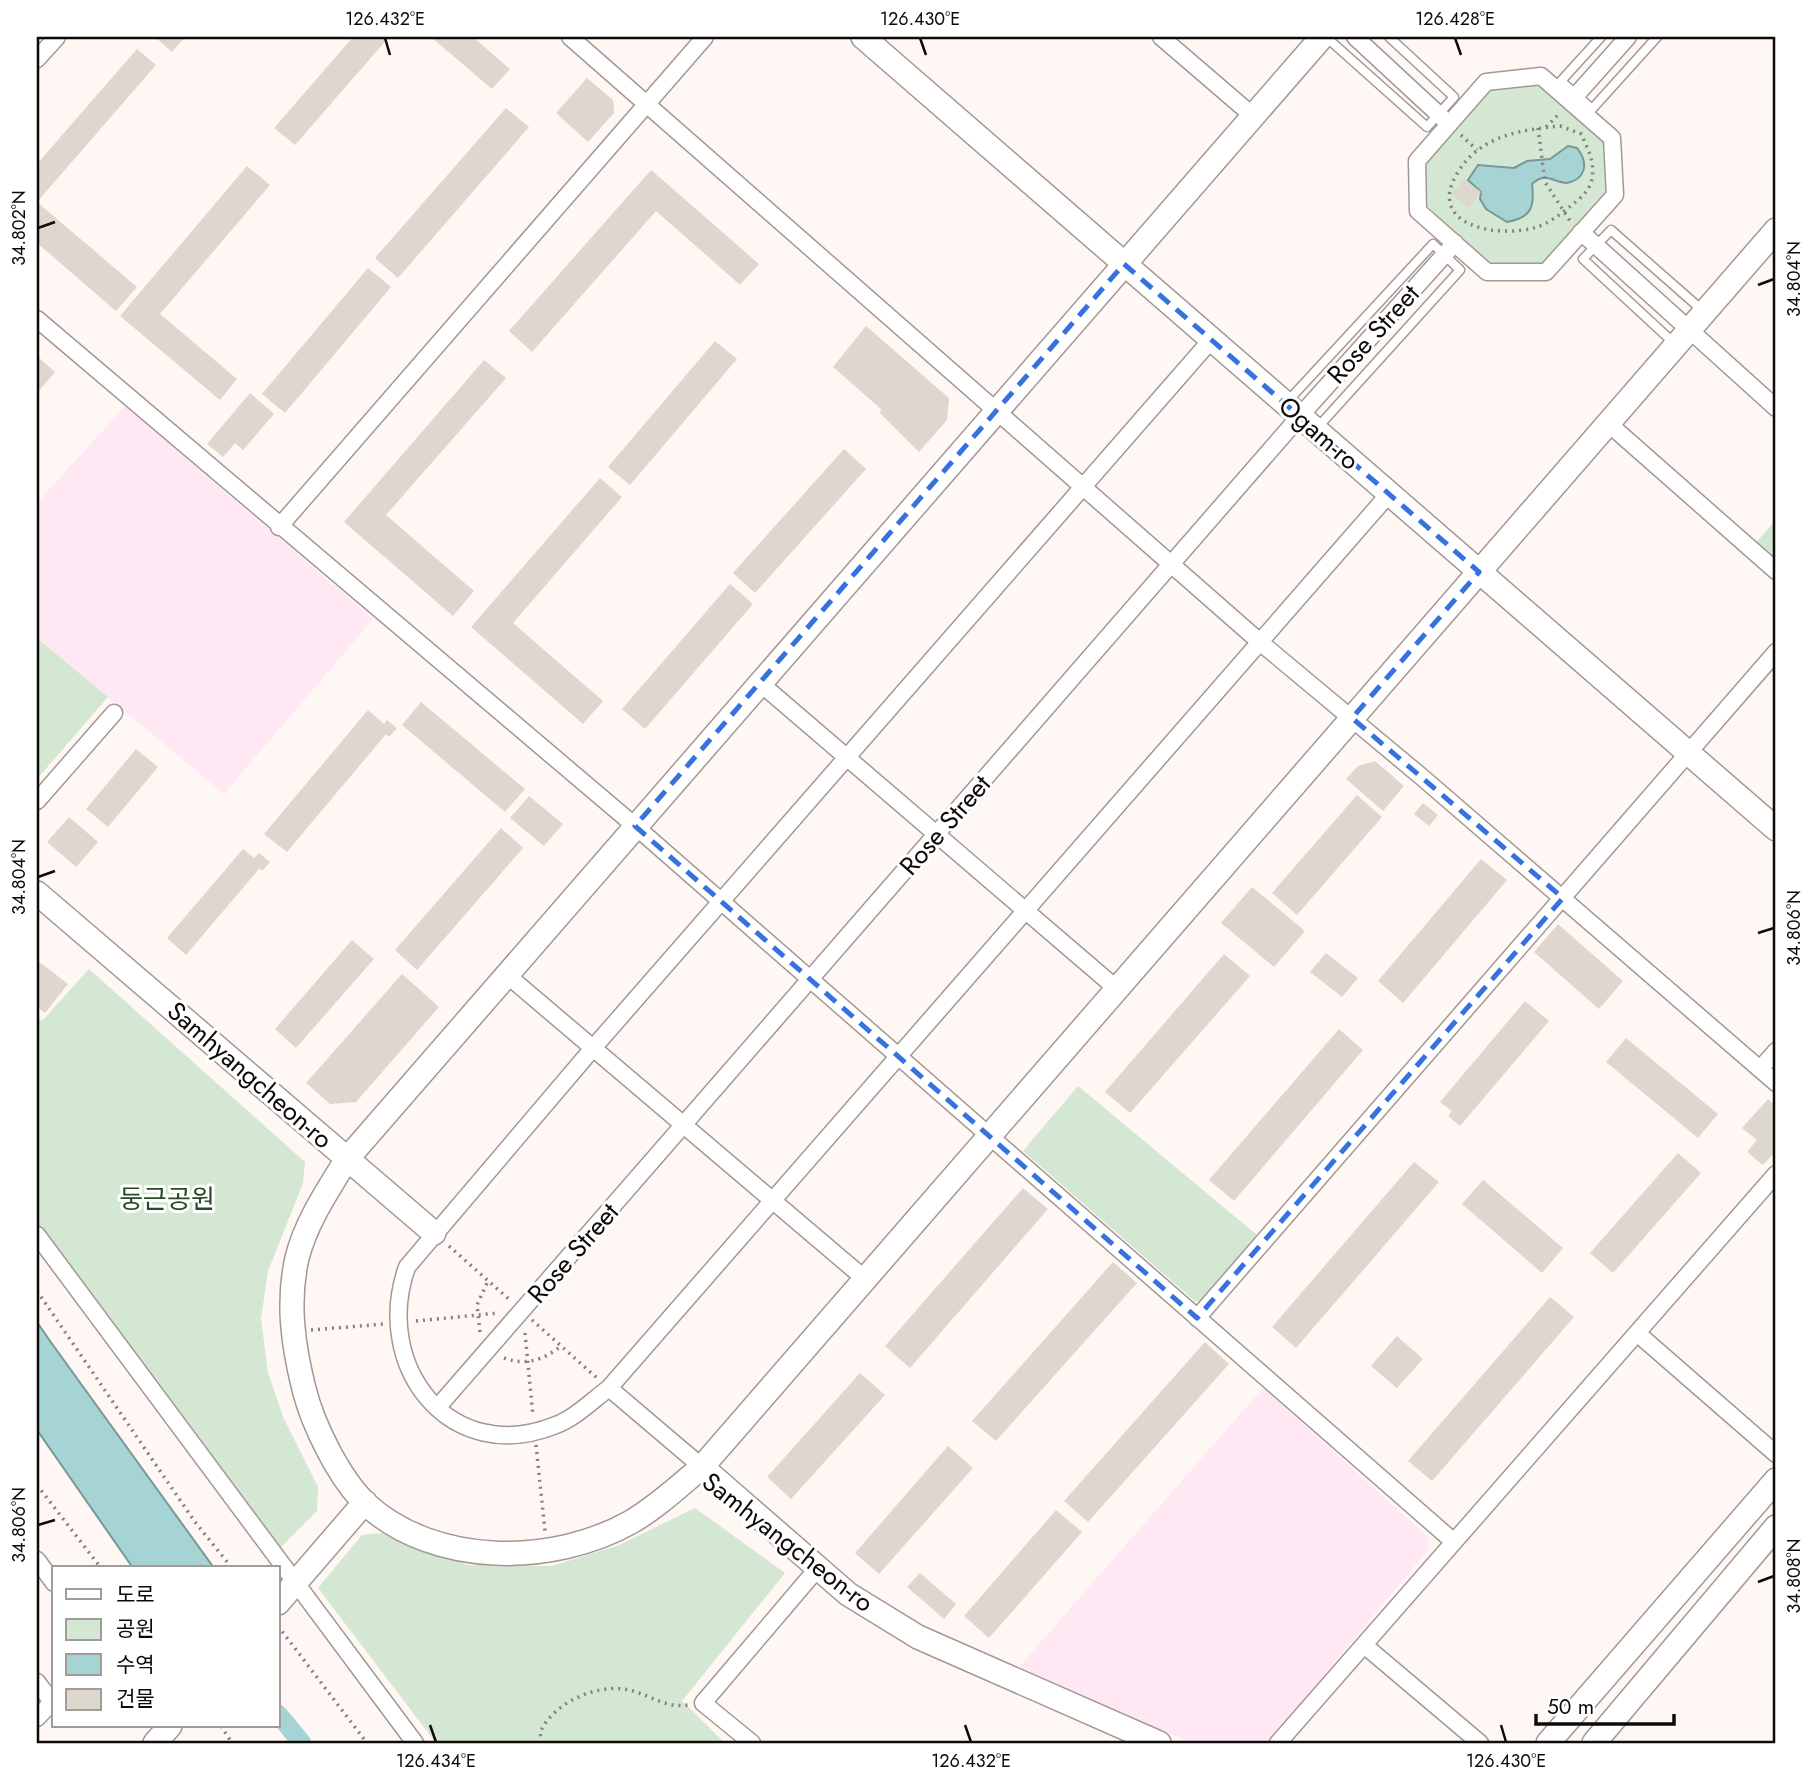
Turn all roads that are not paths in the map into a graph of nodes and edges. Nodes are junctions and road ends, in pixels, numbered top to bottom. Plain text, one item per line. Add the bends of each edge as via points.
1 (57, 37) edge
2 (570, 37) edge
3 (705, 37) edge
4 (863, 37) edge
5 (1161, 37) edge
6 (1324, 37) edge
7 (1355, 37) edge
8 (1389, 37) edge
9 (1601, 37) edge
10 (1628, 37) edge
11 (1657, 37) edge
12 (38, 55) edge
13 (1574, 98) junction
14 (647, 104) junction
15 (1253, 116) junction
16 (1444, 119) junction
17 (1581, 232) junction
18 (1775, 235) edge
19 (1596, 245) junction
20 (1450, 249) junction
21 (1124, 264) junction
22 (1704, 312) junction
23 (37, 319) edge
24 (1682, 338) junction
25 (1212, 339) junction
26 (1776, 408) edge
27 (997, 411) junction
28 (1300, 416) junction
29 (1609, 424) junction
30 (1083, 487) junction
31 (1390, 494) junction
32 (279, 527) junction
33 (1172, 565) junction
34 (1776, 571) edge
35 (1479, 572) junction
36 (1261, 643) junction
37 (1776, 652) edge
38 (760, 683) junction
39 (114, 713) dead end
40 (1352, 718) junction
41 (1689, 753) junction
42 (847, 757) junction
43 (37, 801) edge
44 (635, 827) junction
45 (1776, 829) edge
46 (937, 835) junction
47 (37, 893) edge
48 (1563, 898) junction
49 (721, 901) junction
50 (1026, 911) junction
51 (507, 975) junction
52 (810, 980) junction
53 (1116, 989) junction
54 (594, 1047) junction
55 (1776, 1051) edge
56 (898, 1058) junction
57 (1760, 1069) junction
58 (1776, 1083) edge
59 (685, 1124) junction
60 (988, 1137) junction
61 (347, 1159) junction
62 (1776, 1174) edge
63 (773, 1200) junction
64 (434, 1233) junction
65 (37, 1235) edge
66 (865, 1279) junction
67 (1197, 1318) junction
68 (1637, 1333) junction
69 (609, 1388) junction
70 (438, 1408) junction
71 (1776, 1454) edge
72 (702, 1467) junction
73 (1776, 1480) edge
74 (365, 1502) junction
75 (1776, 1527) edge
76 (1454, 1542) junction
77 (37, 1560) edge
78 (270, 1566) edge
79 (817, 1569) junction
80 (52, 1580) edge
81 (288, 1592) edge
82 (1364, 1645) junction
83 (37, 1682) edge
84 (37, 1718) edge
85 (415, 1743) edge
86 (752, 1743) edge
87 (1159, 1743) edge
88 (1278, 1743) edge
89 (1480, 1743) edge
90 (1548, 1743) edge
91 (1594, 1743) edge

1 - 12 street
2 - 14 street
3 - 14 street
4 - 21 street, Ogam-ro
5 - 15 street
6 - 15 street
6 - 16 lane via 1427,127
7 - 16 street
8 - 16 lane via 1454,97
9 - 13 lane via 1561,80
10 - 13 street
11 - 13 lane via 1591,108
13 - 16 street via 1541,76 1486,82
13 - 17 street via 1612,138 1615,195
14 - 27 street
14 - 32 street
15 - 21 street
16 - 20 street via 1417,161 1419,211
17 - 19 street
17 - 20 street via 1546,272 1487,272
18 - 22 street
19 - 22 lane via 1611,230
19 - 24 street
20 - 28 street, Rose Street
21 - 25 street, Ogam-ro
21 - 27 street
22 - 24 street
23 - 32 street
24 - 26 street
24 - 29 street
25 - 28 street, Ogam-ro
25 - 30 street
27 - 30 street
27 - 38 street
28 - 31 street, Ogam-ro
28 - 33 street, Rose Street
29 - 34 street
29 - 35 street
30 - 33 street
30 - 42 street
31 - 35 street, Ogam-ro
31 - 36 street
32 - 44 street
33 - 36 street
33 - 46 street, Rose Street
35 - 40 street
35 - 41 street, Ogam-ro
36 - 40 street
36 - 50 street
37 - 41 street
38 - 42 street
38 - 44 street
39 - 43 street
40 - 48 street
40 - 53 street
41 - 45 street, Ogam-ro
41 - 48 street
42 - 46 street
42 - 49 street
44 - 49 street
44 - 51 street
46 - 50 street
46 - 52 street, Rose Street
47 - 61 street, Samhyangcheon-ro
48 - 57 street
48 - 67 street
49 - 52 street
49 - 54 street
50 - 53 street
50 - 56 street
51 - 54 street
51 - 61 street
52 - 56 street
52 - 59 street, Rose Street
53 - 60 street
54 - 59 street
54 - 64 street
55 - 57 street
56 - 60 street
56 - 63 street
57 - 58 street
59 - 63 street
59 - 70 street, Rose Street
60 - 66 street
60 - 67 street
61 - 64 street
61 - 74 street, Samhyangcheon-ro via 314,1215 297,1257 292,1332 311,1419
62 - 68 street
63 - 66 street
63 - 69 street
64 - 70 street via 407,1267 399,1290 397,1322 406,1364 417,1386
65 - 78 street
66 - 72 street
67 - 76 street
68 - 71 street
68 - 76 street
69 - 70 street via 558,1425 519,1433 479,1430
69 - 72 street
72 - 74 street, Samhyangcheon-ro via 629,1523 596,1538 547,1551 485,1552 444,1544 415,1535
72 - 79 street, Samhyangcheon-ro
73 - 90 street
74 - 81 street
75 - 91 street
76 - 82 street
77 - 80 street
79 - 86 street via 704,1703
79 - 87 street, Samhyangcheon-ro via 848,1594 927,1642
81 - 85 street
82 - 88 street
82 - 89 street
83 - 84 street via 51,1702

